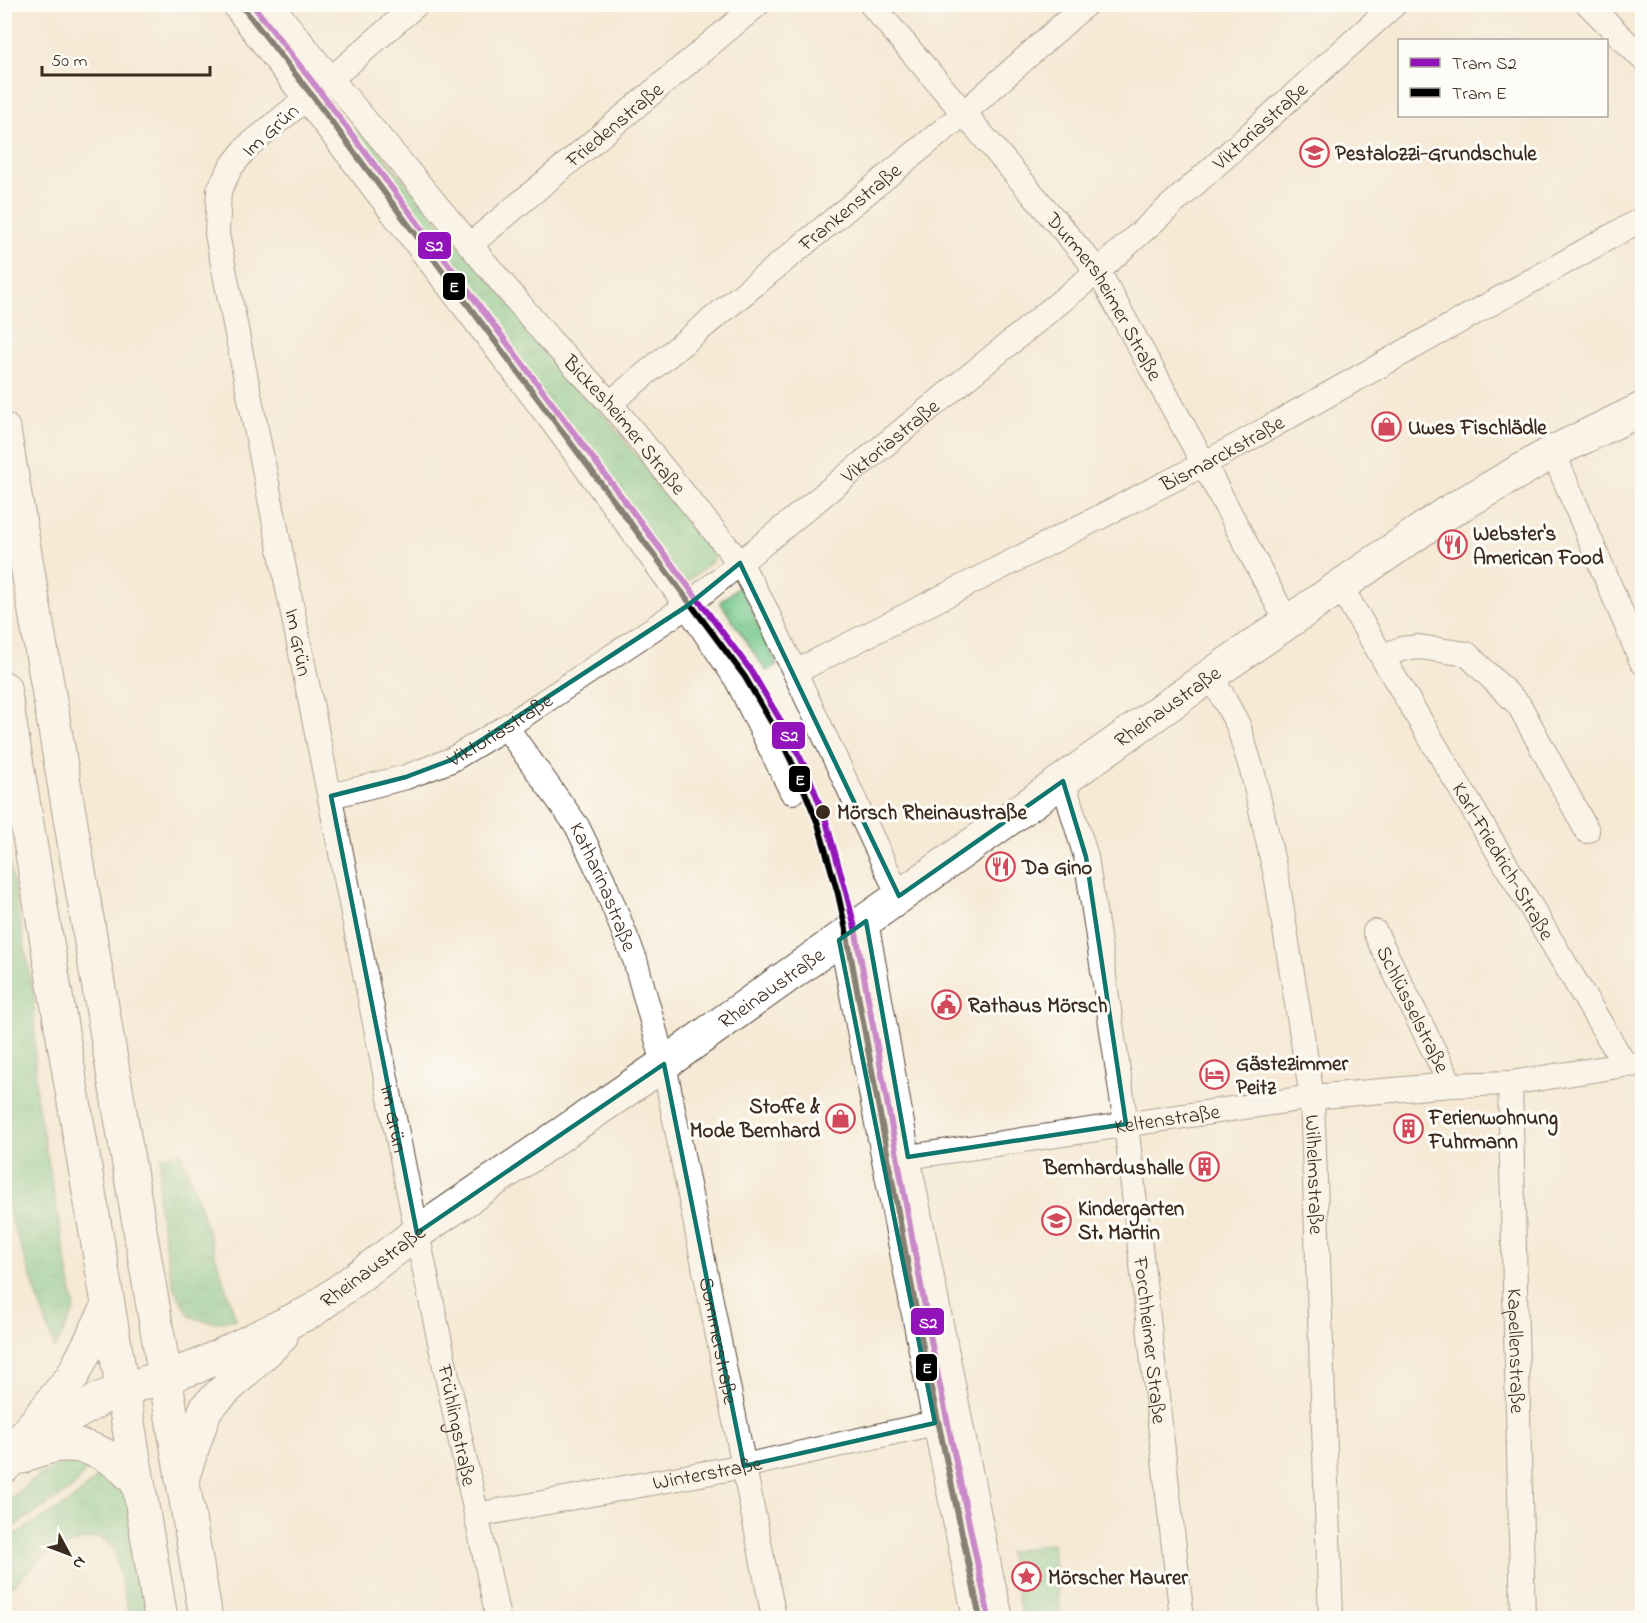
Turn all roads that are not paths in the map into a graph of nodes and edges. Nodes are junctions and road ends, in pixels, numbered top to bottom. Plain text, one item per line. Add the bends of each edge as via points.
1 (233, 4) edge
2 (271, 4) edge
3 (417, 4) edge
4 (758, 4) edge
5 (871, 4) edge
6 (1086, 4) edge
7 (1395, 4) edge
8 (1588, 4) edge
9 (1642, 57) edge
10 (318, 89) junction
11 (964, 113) junction
12 (1642, 219) edge
13 (470, 245) junction
14 (1098, 271) junction
15 (610, 403) junction
16 (1642, 409) edge
17 (4, 430) edge
18 (1553, 452) junction
19 (1204, 464) junction
20 (740, 563) junction
21 (1340, 586) junction
22 (687, 606) junction
23 (1287, 622) junction
24 (1383, 656) junction
25 (1642, 662) edge
26 (795, 672) junction
27 (1211, 675) junction
28 (4, 688) edge
29 (506, 727) junction
30 (1063, 781) junction
31 (792, 792) dead end
32 (331, 796) junction
33 (1587, 831) dead end
34 (899, 896) junction
35 (866, 921) junction
36 (1375, 932) dead end
37 (838, 940) junction
38 (664, 1064) junction
39 (1634, 1065) edge
40 (1510, 1083) junction
41 (1451, 1085) junction
42 (1312, 1097) junction
43 (1126, 1124) junction
44 (908, 1156) junction
45 (417, 1233) junction
46 (108, 1307) junction
47 (312, 1311) junction
48 (166, 1376) junction
49 (122, 1390) junction
50 (935, 1423) junction
51 (4, 1466) edge
52 (744, 1466) junction
53 (182, 1479) junction
54 (137, 1482) junction
55 (477, 1515) junction
56 (161, 1618) edge
57 (206, 1618) edge
58 (498, 1618) edge
59 (774, 1618) edge
60 (975, 1618) edge
61 (1001, 1618) edge
62 (1182, 1618) edge
63 (1331, 1618) edge
64 (1523, 1618) edge

1 - 10 street, Bickesheimer Straße
2 - 10 street, Bickesheimer Straße
3 - 10 street, Im Grün
4 - 13 street, Friedenstraße
5 - 11 street, Durmersheimer Straße
6 - 11 street, Frankenstraße
7 - 14 street, Viktoriastraße
8 - 9 street
10 - 13 street, Bickesheimer Straße
10 - 22 street, Bickesheimer Straße
10 - 32 street, Im Grün via 248,146 231,167 219,190 217,234
11 - 14 street, Durmersheimer Straße
11 - 15 street, Frankenstraße
12 - 19 street, Bismarckstraße
13 - 15 street, Bickesheimer Straße via 549,339
14 - 19 street, Durmersheimer Straße
14 - 20 street, Viktoriastraße
15 - 20 street, Bickesheimer Straße
16 - 18 main road, Rheinaustraße
17 - 48 main road
18 - 21 main road, Rheinaustraße via 1445,514
18 - 25 street
19 - 23 street, Durmersheimer Straße
19 - 26 street, Bismarckstraße
20 - 22 street, Viktoriastraße
20 - 26 street, Bickesheimer Straße
21 - 23 main road, Rheinaustraße
21 - 24 street, Karl-Friedrich-Straße
22 - 29 street, Viktoriastraße
22 - 31 street, Bickesheimer Straße via 737,680
23 - 27 main road, Rheinaustraße
24 - 33 street via 1419,647 1467,654 1519,705
24 - 39 street, Karl-Friedrich-Straße
26 - 34 street, Bickesheimer Straße
27 - 30 main road, Rheinaustraße
27 - 42 street, Wilhelmstraße via 1238,725 1253,774 1276,880
28 - 46 main road
29 - 32 street, Viktoriastraße via 451,760 406,777
29 - 38 street, Katharinastraße via 577,826 603,880 635,960
30 - 34 main road, Rheinaustraße
30 - 43 street, Forchheimer Straße via 1086,857
32 - 45 street, Im Grün
34 - 35 main road, Rheinaustraße
35 - 37 main road, Rheinaustraße
35 - 44 street
36 - 41 street, Schlüsselstraße
37 - 38 main road, Rheinaustraße
37 - 50 street via 846,963
38 - 45 main road, Rheinaustraße
38 - 52 street, Sommerstraße
39 - 40 street, Keltenstraße
40 - 41 street, Keltenstraße
40 - 64 street, Kapellenstraße
41 - 42 street, Keltenstraße
42 - 43 street, Keltenstraße
42 - 63 street, Wilhelmstraße
43 - 44 street, Keltenstraße
43 - 62 street, Forchheimer Straße
44 - 61 street
45 - 47 main road, Rheinaustraße
45 - 55 street, Frühlingstraße
46 - 49 main road
46 - 51 main road via 72,1377
47 - 48 main road, Rheinaustraße via 196,1367
47 - 53 main road via 206,1408
48 - 49 main road, Rheinaustraße
48 - 53 main road
49 - 51 main road, Rheinaustraße via 51,1428
49 - 54 main road
50 - 52 street, Winterstraße
50 - 60 street
51 - 54 main road via 59,1444 85,1446 116,1461
52 - 55 street, Winterstraße
52 - 59 street, Sommerstraße
53 - 57 main road
54 - 56 main road
55 - 58 street, Frühlingstraße

